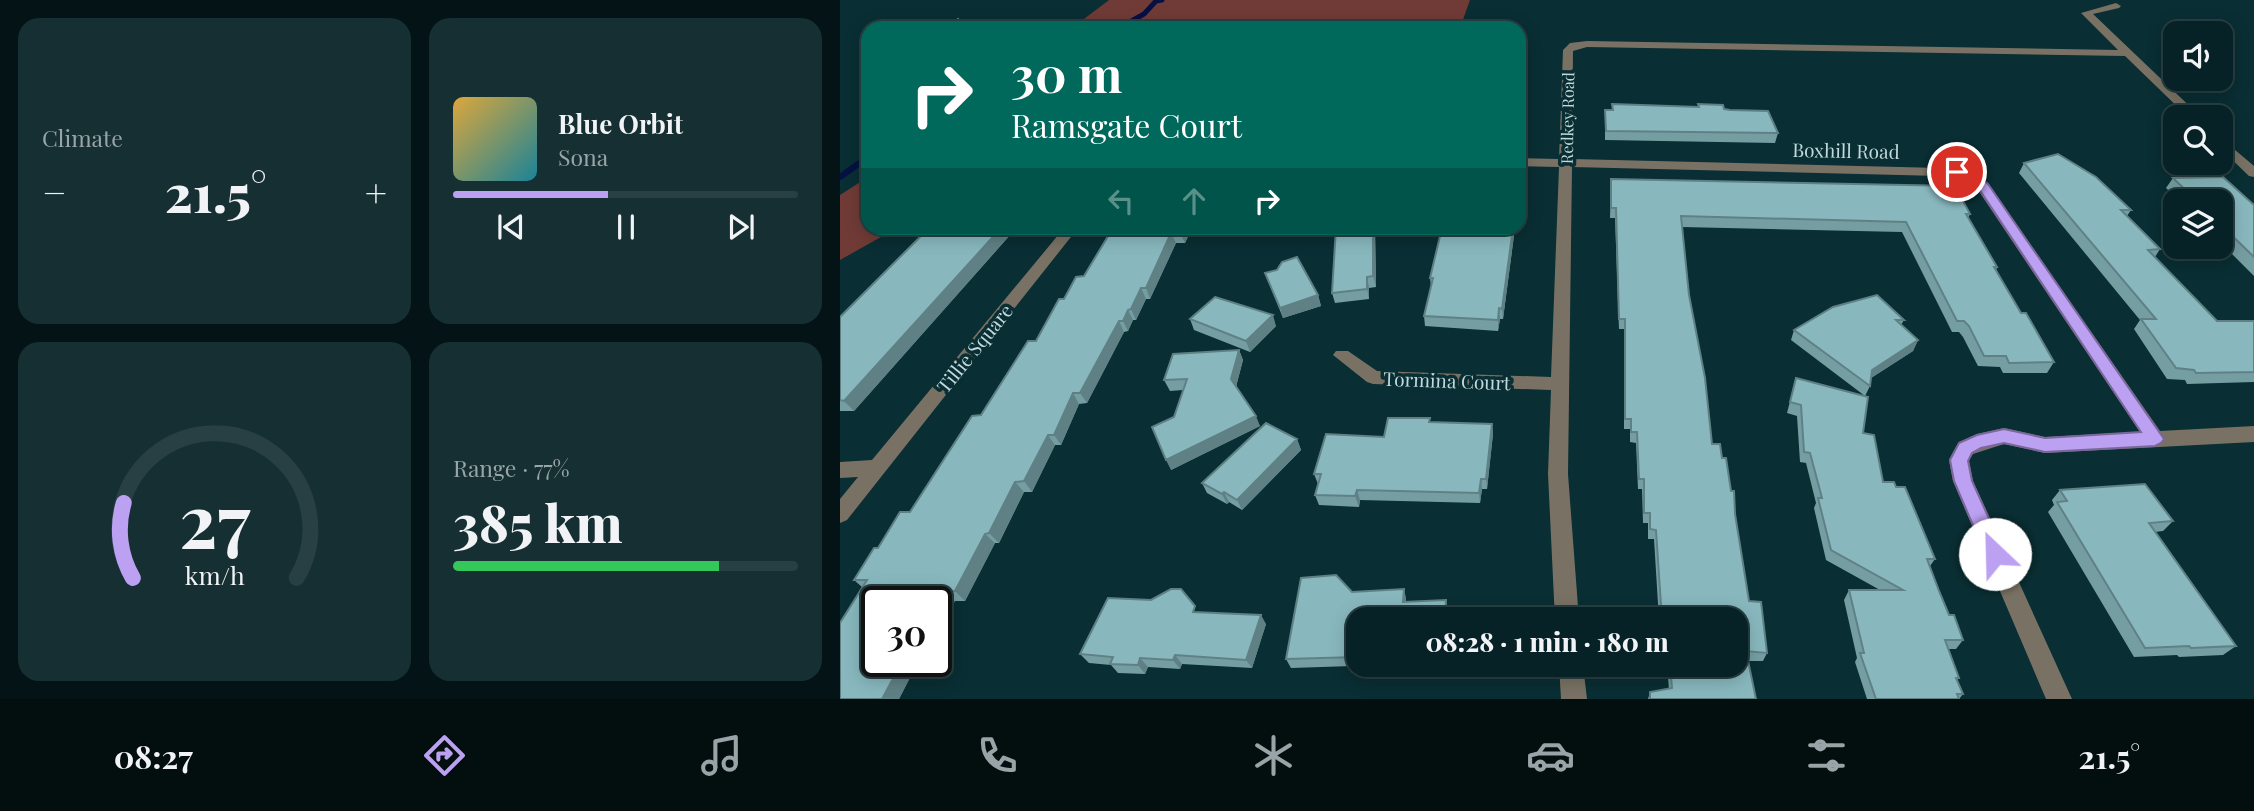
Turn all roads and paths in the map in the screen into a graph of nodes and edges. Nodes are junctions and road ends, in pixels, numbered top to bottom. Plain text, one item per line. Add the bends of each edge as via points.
1 (2116, 6) dead end
2 (2126, 53) junction
3 (2182, 105) edge
4 (2233, 153) edge
5 (1526, 162) edge
6 (1566, 164) junction
7 (2254, 173) edge
8 (1064, 235) edge
9 (1342, 355) dead end
10 (1560, 384) junction
11 (2254, 434) edge
12 (2155, 439) junction
13 (877, 468) junction
14 (840, 470) edge
15 (840, 514) edge
16 (1566, 607) edge
17 (1572, 677) edge
18 (1574, 699) edge
19 (2059, 699) edge

1 - 2 street via 2087,13
2 - 3 street
2 - 6 street, Redkey Road via 1574,45 1567,59
4 - 7 street
5 - 6 street
6 - 10 street, Redkey Road
6 - 12 street, Boxhill Road via 1940,172 1971,177 1983,187
8 - 13 street, Tillie Square
9 - 10 street, Tormina Court via 1373,377
10 - 16 street, Redkey Road via 1558,474
11 - 12 street
12 - 19 street via 2045,445 2004,436 1977,442 1966,448 1959,460 1963,481
13 - 14 street
13 - 15 street, Tillie Square
17 - 18 street

